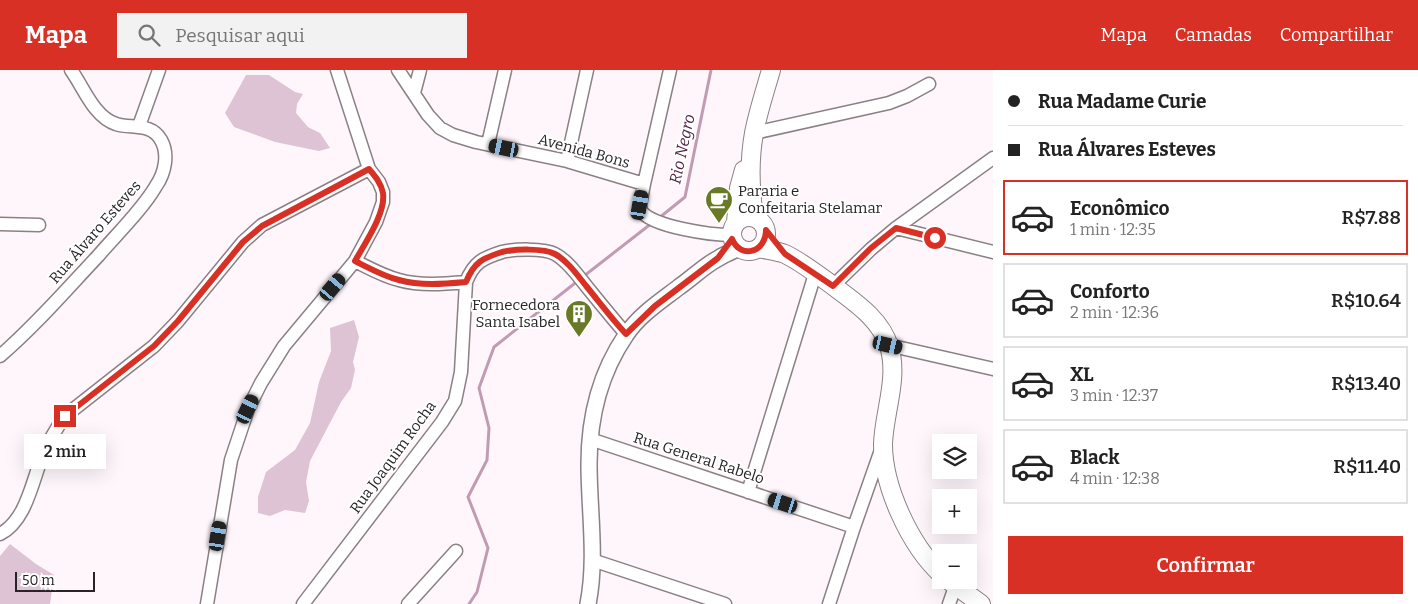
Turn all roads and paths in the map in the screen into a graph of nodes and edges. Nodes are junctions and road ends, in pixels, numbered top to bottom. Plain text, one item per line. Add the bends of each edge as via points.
1 (71, 70) edge
2 (159, 70) edge
3 (337, 70) edge
4 (398, 70) edge
5 (420, 70) edge
6 (505, 70) edge
7 (586, 70) edge
8 (670, 70) edge
9 (771, 70) edge
10 (929, 84) dead end
11 (414, 93) junction
12 (139, 126) junction
13 (754, 133) junction
14 (488, 144) junction
15 (752, 154) junction
16 (993, 158) edge
17 (567, 161) junction
18 (369, 169) junction
19 (644, 184) junction
20 (0, 224) edge
21 (760, 224) junction
22 (39, 225) dead end
23 (896, 228) junction
24 (735, 236) junction
25 (759, 248) junction
26 (993, 252) edge
27 (785, 254) junction
28 (355, 261) junction
29 (815, 274) junction
30 (466, 282) junction
31 (833, 286) junction
32 (626, 334) junction
33 (888, 345) junction
34 (0, 356) edge
35 (993, 369) edge
36 (590, 439) junction
37 (883, 444) junction
38 (748, 492) junction
39 (854, 527) junction
40 (0, 534) edge
41 (456, 551) dead end
42 (592, 560) junction
43 (932, 564) edge
44 (951, 589) edge
45 (960, 589) edge
46 (207, 604) edge
47 (304, 604) edge
48 (408, 604) edge
49 (588, 604) edge
50 (725, 604) edge
51 (829, 604) edge
52 (949, 604) edge
53 (981, 604) edge

1 - 12 street, Rua Álvaro Esteves via 100,113 117,125
2 - 12 street
3 - 18 street
4 - 11 street, Avenida Bons
5 - 11 street
6 - 14 street
7 - 17 street
8 - 19 street
9 - 13 main road
10 - 13 street via 889,103
11 - 14 street, Avenida Bons via 440,128 453,135
12 - 34 street, Rua Álvaro Esteves via 160,138 165,150 165,166 157,186 127,224 42,317
13 - 15 main road
14 - 17 street, Avenida Bons
15 - 21 main road via 751,187
15 - 24 main road via 739,188
16 - 23 street
17 - 19 street, Avenida Bons
18 - 28 street via 379,182 383,202
18 - 40 street via 262,226 243,242 154,346 65,416 42,456 21,512 10,528
19 - 24 street via 640,205 641,211 649,218 695,232
20 - 22 street
21 - 24 main road via 742,218
21 - 25 main road via 766,237
21 - 27 main road
23 - 26 street
23 - 31 street
24 - 25 main road via 746,251
24 - 32 street via 718,258 655,306
25 - 27 main road
27 - 29 main road
28 - 30 street via 400,281 421,284
28 - 46 street via 284,346 260,382 248,409 231,460
29 - 31 main road
29 - 38 street
30 - 32 street via 484,258 506,251 543,250 553,253 574,271
30 - 47 street, Rua Joaquim Rocha via 461,372 454,401 442,422
31 - 33 main road via 874,319
32 - 36 street via 600,388
33 - 35 street
33 - 37 main road via 892,381
36 - 38 street, Rua General Rabelo
36 - 42 street
37 - 39 street
37 - 43 main road via 894,497 908,529
38 - 39 street, Rua General Rabelo
39 - 51 street
41 - 48 street
42 - 49 street
42 - 50 street
44 - 52 street
45 - 53 main road

